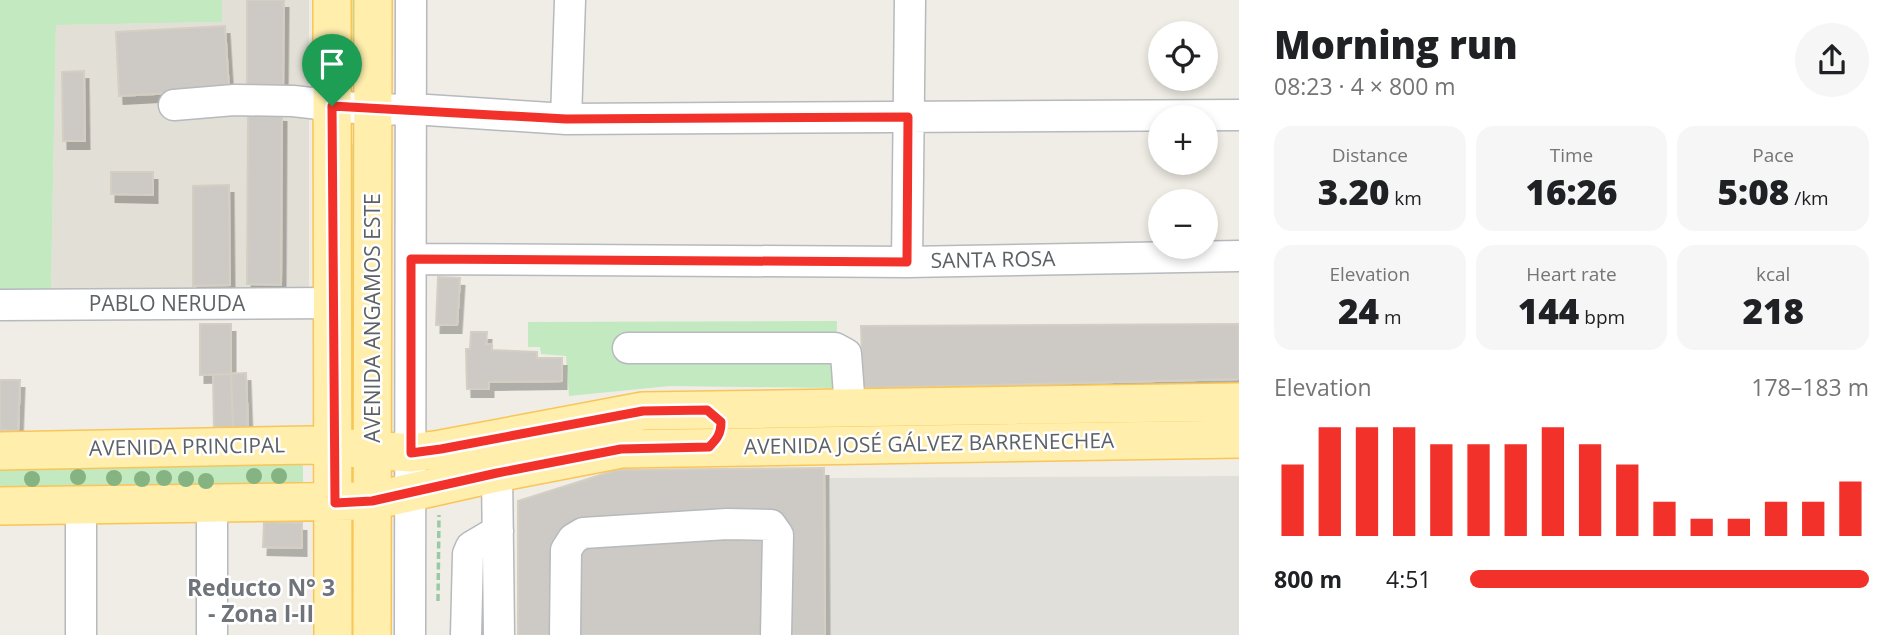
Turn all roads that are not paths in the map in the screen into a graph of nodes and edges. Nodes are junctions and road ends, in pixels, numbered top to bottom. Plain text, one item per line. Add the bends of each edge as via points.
1 (332, 0) edge
2 (373, 0) edge
3 (411, 0) edge
4 (570, 0) edge
5 (911, 0) edge
6 (174, 105) dead end
7 (332, 106) junction
8 (373, 110) junction
9 (412, 110) junction
10 (1239, 115) edge
11 (908, 117) junction
12 (566, 119) junction
13 (1239, 256) edge
14 (411, 259) junction
15 (907, 262) junction
16 (333, 303) junction
17 (0, 305) edge
18 (628, 348) dead end
19 (1239, 402) edge
20 (850, 408) junction
21 (707, 410) junction
22 (1239, 439) edge
23 (334, 446) junction
24 (709, 447) junction
25 (0, 451) edge
26 (373, 451) junction
27 (411, 453) junction
28 (495, 456) junction
29 (426, 490) junction
30 (372, 501) junction
31 (335, 503) junction
32 (212, 504) junction
33 (0, 506) edge
34 (81, 506) junction
35 (498, 531) junction
36 (81, 635) edge
37 (212, 635) edge
38 (334, 635) edge
39 (372, 635) edge
40 (410, 635) edge
41 (466, 635) edge
42 (499, 635) edge
43 (565, 635) edge
44 (776, 635) edge

1 - 7 main road, AVENIDA ANGAMOS ESTE
2 - 8 main road, AVENIDA ANGAMOS ESTE
3 - 9 street
4 - 12 street
5 - 11 street
6 - 7 street via 234,100
7 - 8 street
7 - 16 main road, AVENIDA ANGAMOS ESTE
8 - 9 street
8 - 26 main road, AVENIDA ANGAMOS ESTE
9 - 12 street
9 - 14 street
10 - 11 street
11 - 12 street
11 - 15 street
13 - 15 street, SANTA ROSA
14 - 15 street, SANTA ROSA
14 - 27 street
16 - 17 street, PABLO NERUDA
16 - 23 main road, AVENIDA ANGAMOS ESTE
18 - 20 street via 835,348 846,354
19 - 20 main road, AVENIDA JOSÉ GÁLVEZ BARRENECHEA
20 - 21 main road, AVENIDA JOSÉ GÁLVEZ BARRENECHEA
21 - 24 main road via 721,422 718,438
21 - 28 main road, AVENIDA JOSÉ GÁLVEZ BARRENECHEA via 643,411
22 - 24 main road, AVENIDA JOSÉ GÁLVEZ BARRENECHEA
23 - 25 main road, AVENIDA PRINCIPAL
23 - 26 main road, AVENIDA PRINCIPAL
23 - 31 main road, AVENIDA ANGAMOS ESTE
24 - 28 main road, AVENIDA JOSÉ GÁLVEZ BARRENECHEA
26 - 27 main road, AVENIDA JOSÉ GÁLVEZ BARRENECHEA
26 - 30 main road, AVENIDA ANGAMOS ESTE
27 - 28 main road, AVENIDA JOSÉ GÁLVEZ BARRENECHEA
27 - 29 street
28 - 29 main road, AVENIDA JOSÉ GÁLVEZ BARRENECHEA
28 - 35 street
29 - 30 main road, AVENIDA JOSÉ GÁLVEZ BARRENECHEA
29 - 40 street
30 - 31 main road
30 - 39 main road, AVENIDA ANGAMOS ESTE
31 - 32 main road
31 - 38 main road, AVENIDA ANGAMOS ESTE
32 - 34 main road
32 - 37 street
33 - 34 main road
34 - 36 street
35 - 41 street via 471,547 468,554
35 - 42 street
43 - 44 street via 566,550 583,533 766,524 775,529 779,542

